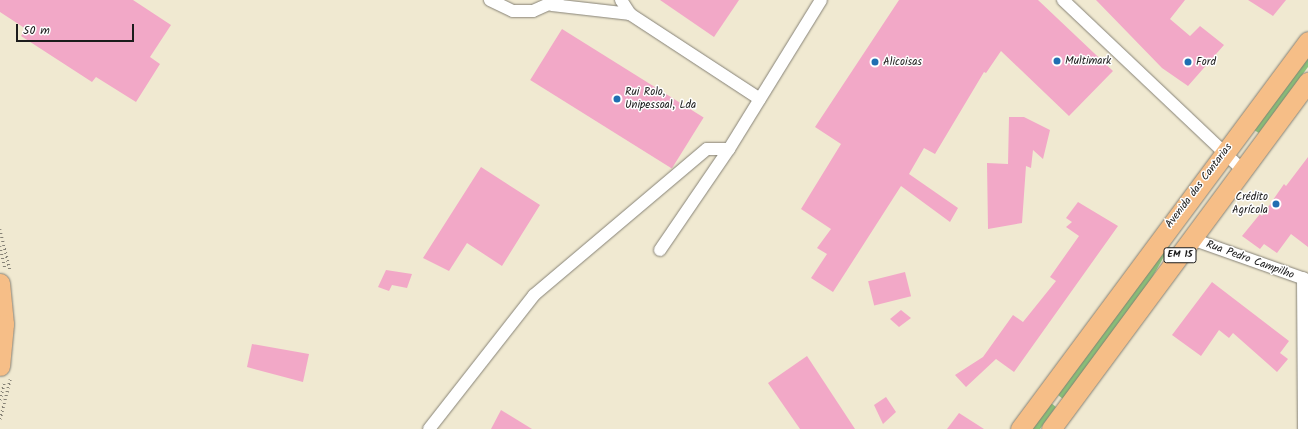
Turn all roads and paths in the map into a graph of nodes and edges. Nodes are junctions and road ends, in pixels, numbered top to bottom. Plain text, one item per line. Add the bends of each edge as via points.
1 (490, 0) edge
2 (621, 0) edge
3 (821, 0) edge
4 (1064, 0) edge
5 (555, 2) edge
6 (630, 14) junction
7 (1308, 41) edge
8 (1308, 82) edge
9 (760, 100) junction
10 (729, 149) junction
11 (1223, 153) junction
12 (1243, 170) junction
13 (1192, 239) junction
14 (660, 250) dead end
15 (1167, 273) junction
16 (1305, 279) edge
17 (0, 283) edge
18 (0, 366) edge
19 (429, 429) edge
20 (1020, 429) edge
21 (1052, 429) edge
22 (1304, 429) edge

1 - 5 street via 513,11 533,11
2 - 6 street
3 - 9 street
4 - 11 street
5 - 6 street
6 - 9 street
7 - 11 main road, Avenida das Cantarias / EM 15
8 - 12 main road, EM 15
9 - 10 street
10 - 14 street
10 - 19 street via 707,148 534,295
11 - 12 street
11 - 15 main road via 1224,173 1179,239
11 - 20 main road, Avenida das Cantarias / EM 15
12 - 13 main road, EM 15
13 - 15 main road, EM 15
13 - 16 street, Rua Pedro Campilho
15 - 21 main road, EM 15
16 - 22 street
17 - 18 main road via 4,324

